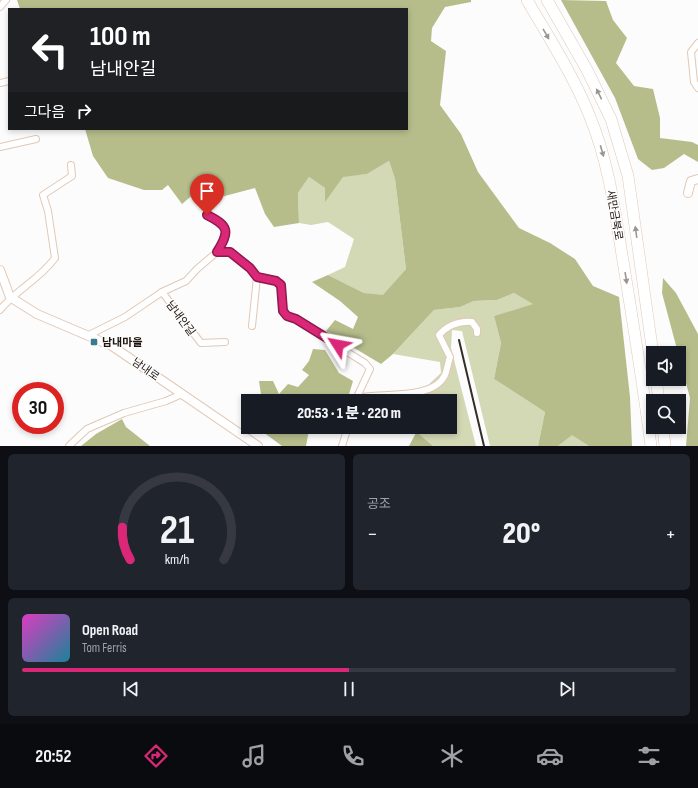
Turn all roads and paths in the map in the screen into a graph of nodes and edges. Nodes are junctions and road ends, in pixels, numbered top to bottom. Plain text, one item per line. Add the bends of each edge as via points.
1 (6, 0) edge
2 (527, 0) edge
3 (547, 0) edge
4 (0, 7) edge
5 (698, 43) edge
6 (698, 88) edge
7 (36, 139) dead end
8 (0, 147) edge
9 (71, 165) dead end
10 (698, 179) edge
11 (688, 193) dead end
12 (207, 215) dead end
13 (217, 252) junction
14 (0, 270) edge
15 (257, 277) junction
16 (162, 292) junction
17 (10, 297) junction
18 (0, 310) edge
19 (252, 326) dead end
20 (477, 333) dead end
21 (89, 335) junction
22 (225, 342) dead end
23 (652, 346) edge
24 (182, 394) junction
25 (358, 394) edge
26 (394, 394) edge
27 (346, 434) edge
28 (664, 434) edge
29 (69, 446) edge
30 (258, 446) edge
31 (342, 446) edge
32 (651, 446) edge
33 (665, 446) edge

1 - 4 street
2 -> 32 highway, 새만금북로 via 571,76 590,116 602,150 641,368
23 -> 3 highway, 새만금북로 via 628,176 611,119
5 - 6 street via 691,52 694,82
7 - 8 street
9 - 17 street via 72,176 43,195 55,258 48,268
10 - 11 street via 691,181
12 - 13 street, 남내안길 via 224,225 226,231 226,238
13 - 15 street via 230,252
13 - 16 street, 남내안길 via 186,281
14 - 17 street
15 - 19 street
15 - 25 street via 276,281 281,285 283,311 287,316 322,334 365,362 370,368
16 - 21 street, 남내안길 via 125,317
16 - 22 street, 남내안길 via 201,343
17 - 18 street
17 - 21 street, 남내로 via 37,314
20 - 26 street via 472,322 461,321 446,328 439,335 450,357 445,376 436,386 418,393
21 - 24 street, 남내로 via 112,346
24 - 29 street via 124,413 87,429
24 - 30 street, 남내로
27 - 31 street
28 - 33 highway

